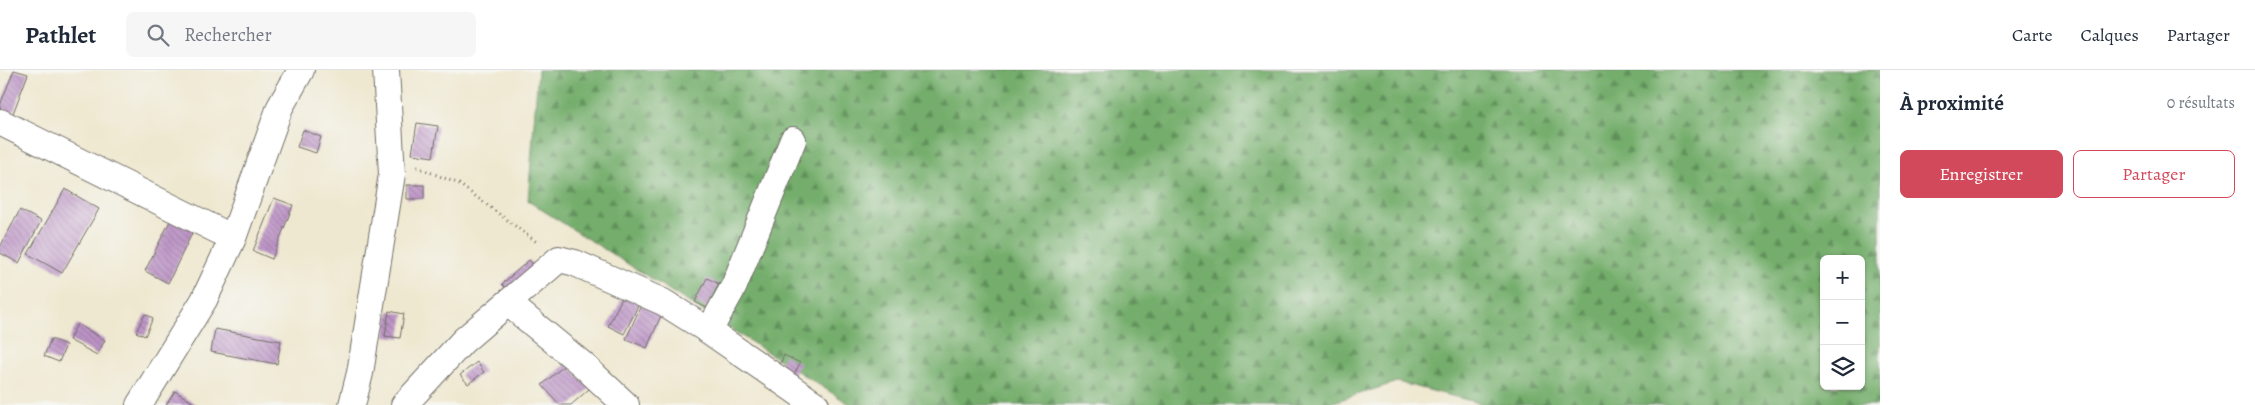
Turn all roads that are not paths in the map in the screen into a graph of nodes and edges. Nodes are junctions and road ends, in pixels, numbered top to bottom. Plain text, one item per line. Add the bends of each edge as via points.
1 (301, 70) edge
2 (386, 70) edge
3 (0, 122) edge
4 (793, 140) dead end
5 (233, 238) junction
6 (508, 303) junction
7 (709, 331) junction
8 (139, 405) edge
9 (352, 405) edge
10 (404, 405) edge
11 (626, 405) edge
12 (816, 405) edge

1 - 5 street via 280,107
2 - 9 street via 392,174
3 - 5 street
4 - 7 street via 734,286
5 - 8 street via 204,300
6 - 7 street via 559,259 662,302
6 - 10 street via 462,341
6 - 11 street
7 - 12 street

